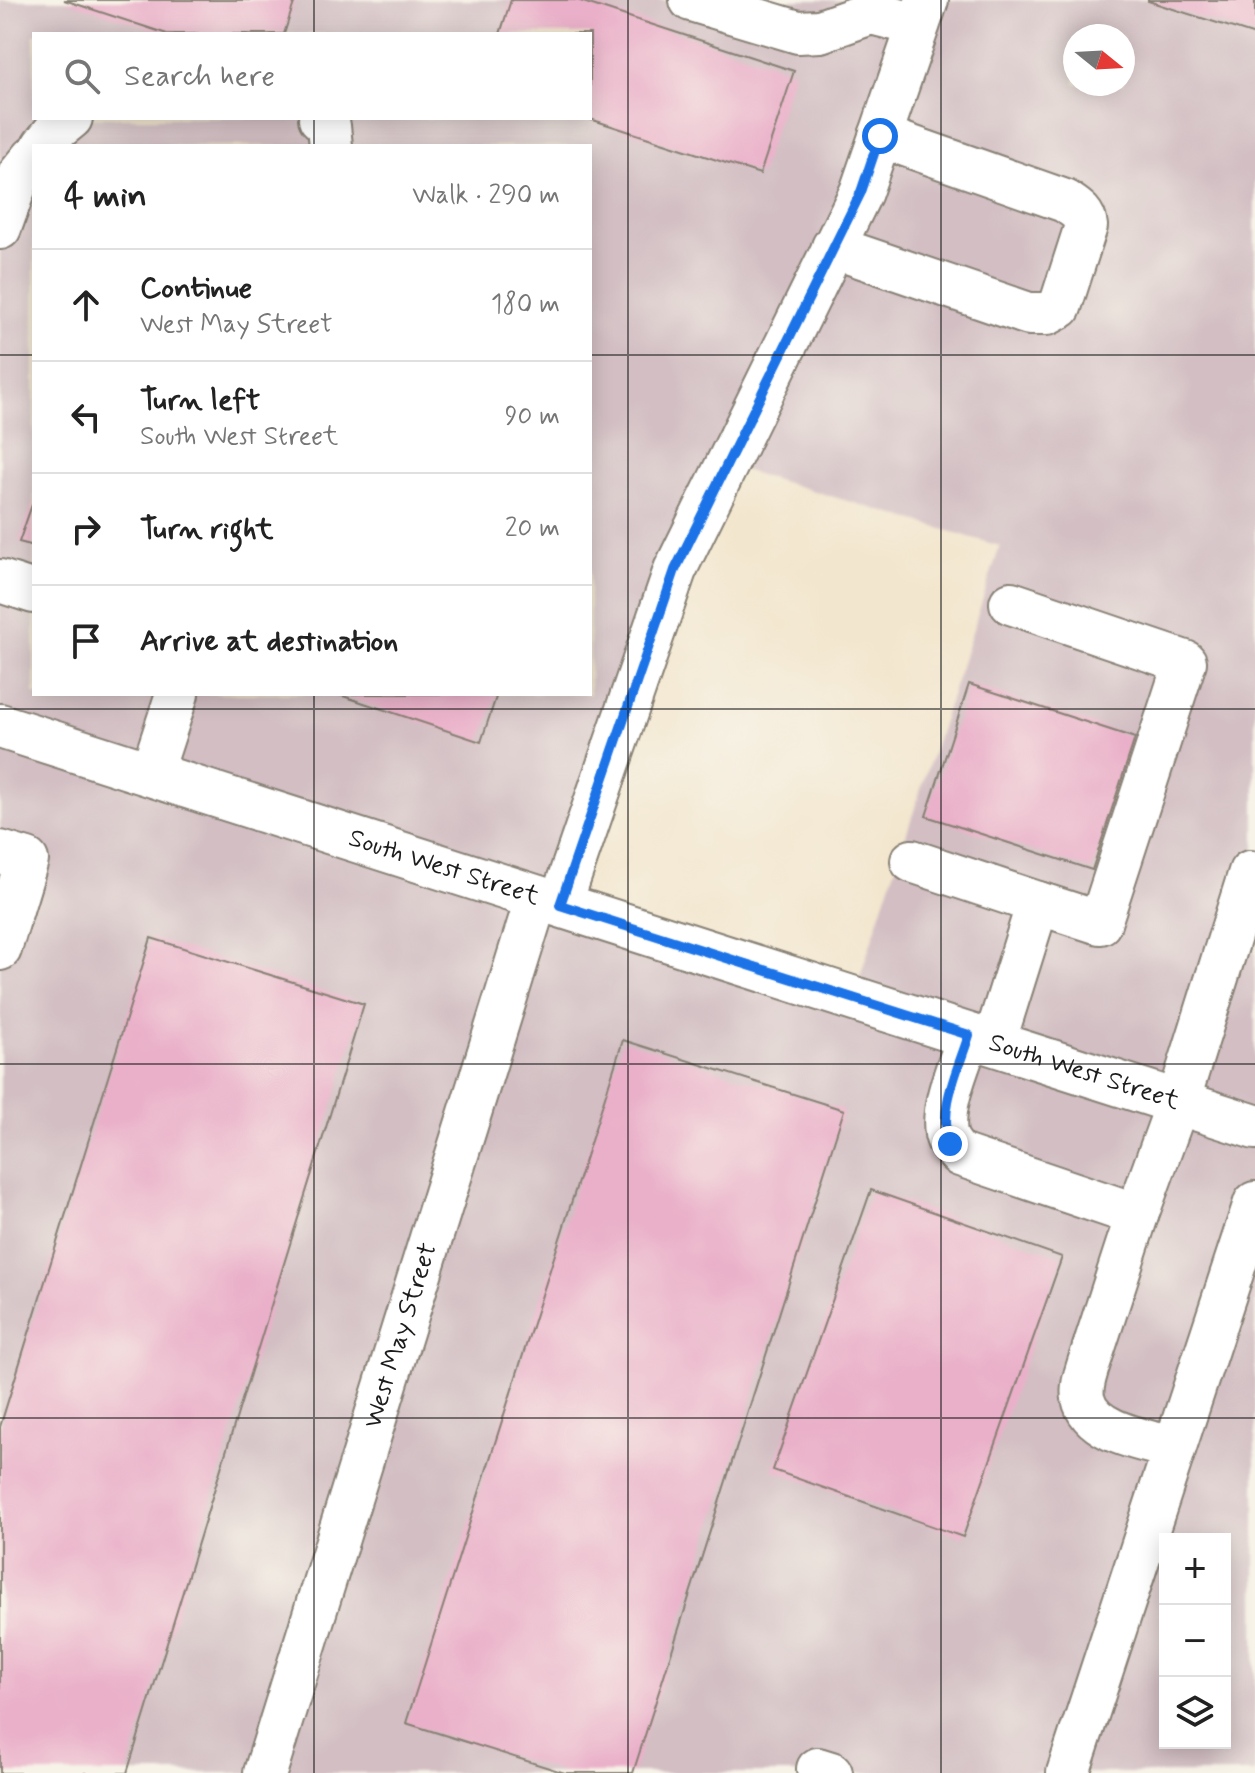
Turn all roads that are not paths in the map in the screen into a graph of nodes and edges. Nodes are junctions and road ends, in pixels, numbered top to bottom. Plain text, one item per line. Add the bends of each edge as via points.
1 (691, 0) edge
2 (866, 7) edge
3 (922, 13) edge
4 (69, 120) edge
5 (322, 120) edge
6 (880, 136) junction
7 (45, 144) edge
8 (331, 144) edge
9 (32, 159) edge
10 (0, 228) edge
11 (833, 247) junction
12 (0, 581) edge
13 (32, 591) edge
14 (1011, 603) dead end
15 (176, 696) edge
16 (0, 726) edge
17 (151, 774) junction
18 (0, 852) edge
19 (912, 861) dead end
20 (1250, 872) dead end
21 (549, 901) junction
22 (1038, 903) junction
23 (0, 949) edge
24 (982, 1039) junction
25 (1178, 1102) junction
26 (1255, 1127) edge
27 (1255, 1203) edge
28 (1137, 1215) junction
29 (1174, 1448) junction
30 (265, 1773) edge
31 (1068, 1773) edge

1 - 2 street via 798,32 820,31
2 - 3 street
3 - 6 street, West May Street
4 - 7 street
5 - 8 street via 329,126
6 - 11 street, West May Street via 861,192
6 - 11 street via 1065,201 1080,211 1086,226 1060,307 1029,314
9 - 10 street via 19,175
11 - 21 street, West May Street via 675,570
12 - 13 street
14 - 22 street via 1185,662 1100,923
15 - 17 street
16 - 17 main road, South West Street
17 - 21 main road, South West Street
18 - 23 street via 27,860
19 - 22 street
20 - 25 street
21 - 24 main road, South West Street
21 - 30 street, West May Street
22 - 24 street
24 - 25 main road, South West Street
24 - 28 street via 947,1108 950,1144 960,1155
25 - 26 main road, South West Street
25 - 28 street
27 - 29 street
28 - 29 street via 1088,1366 1083,1397 1097,1421
29 - 31 street

